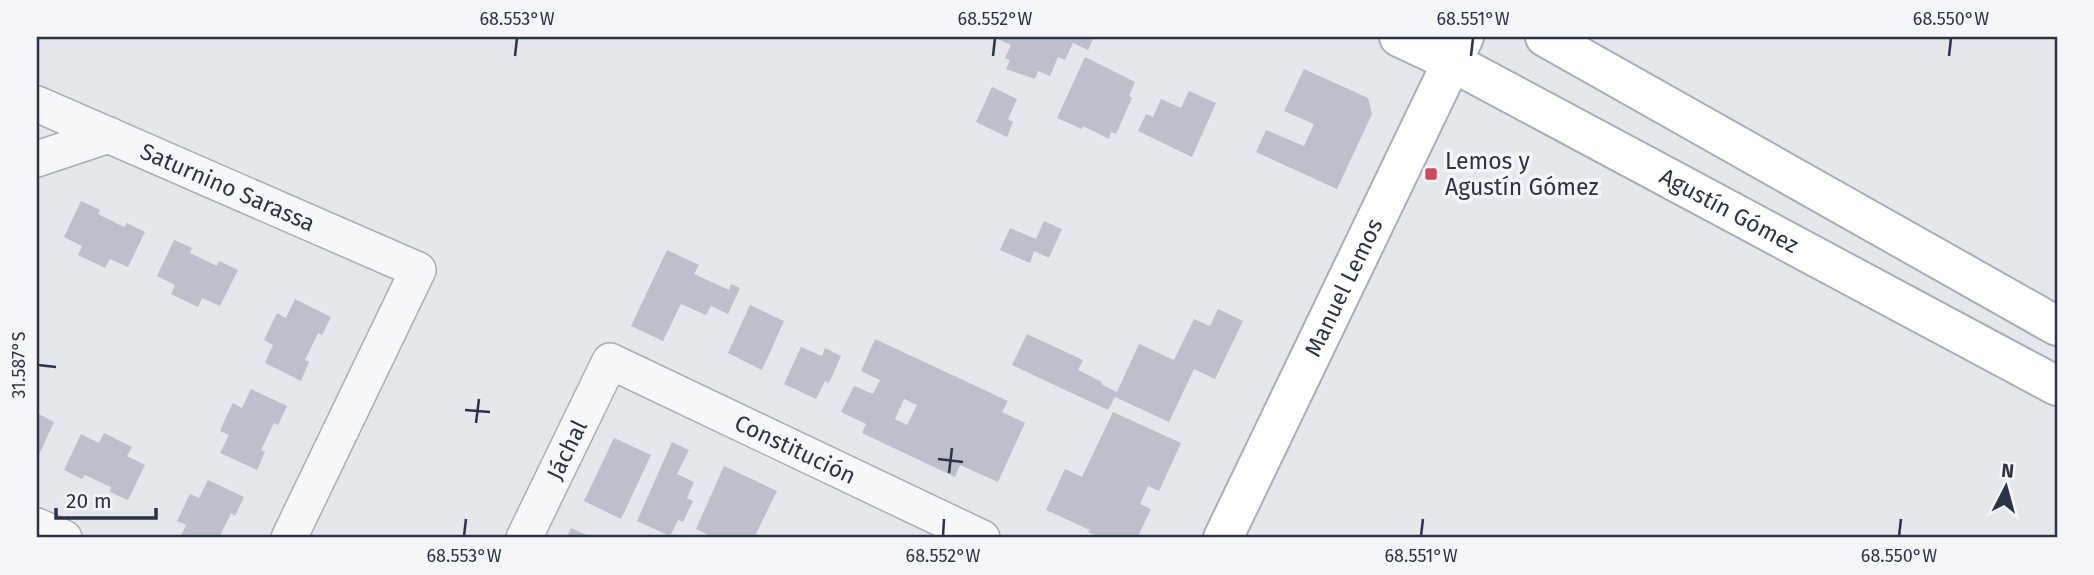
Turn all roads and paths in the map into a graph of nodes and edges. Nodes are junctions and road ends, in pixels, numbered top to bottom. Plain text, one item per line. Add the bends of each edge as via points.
1 (1399, 37) edge
2 (1545, 37) edge
3 (1458, 49) edge
4 (37, 104) edge
5 (109, 135) junction
6 (37, 159) edge
7 (2057, 326) edge
8 (610, 361) joint
9 (2057, 386) edge
10 (37, 526) edge
11 (64, 538) edge
12 (289, 538) edge
13 (524, 538) edge
14 (982, 538) edge
15 (1223, 538) edge

1 - 3 main road, Agustín Gómez
2 - 7 main road
3 - 9 main road, Agustín Gómez
3 - 15 main road, Manuel Lemos
4 - 5 street, Saturnino Sarassa
5 - 6 street
5 - 12 street, Saturnino Sarassa via 418,271
8 - 13 street, Jáchal
8 - 14 street, Constitución
10 - 11 street

